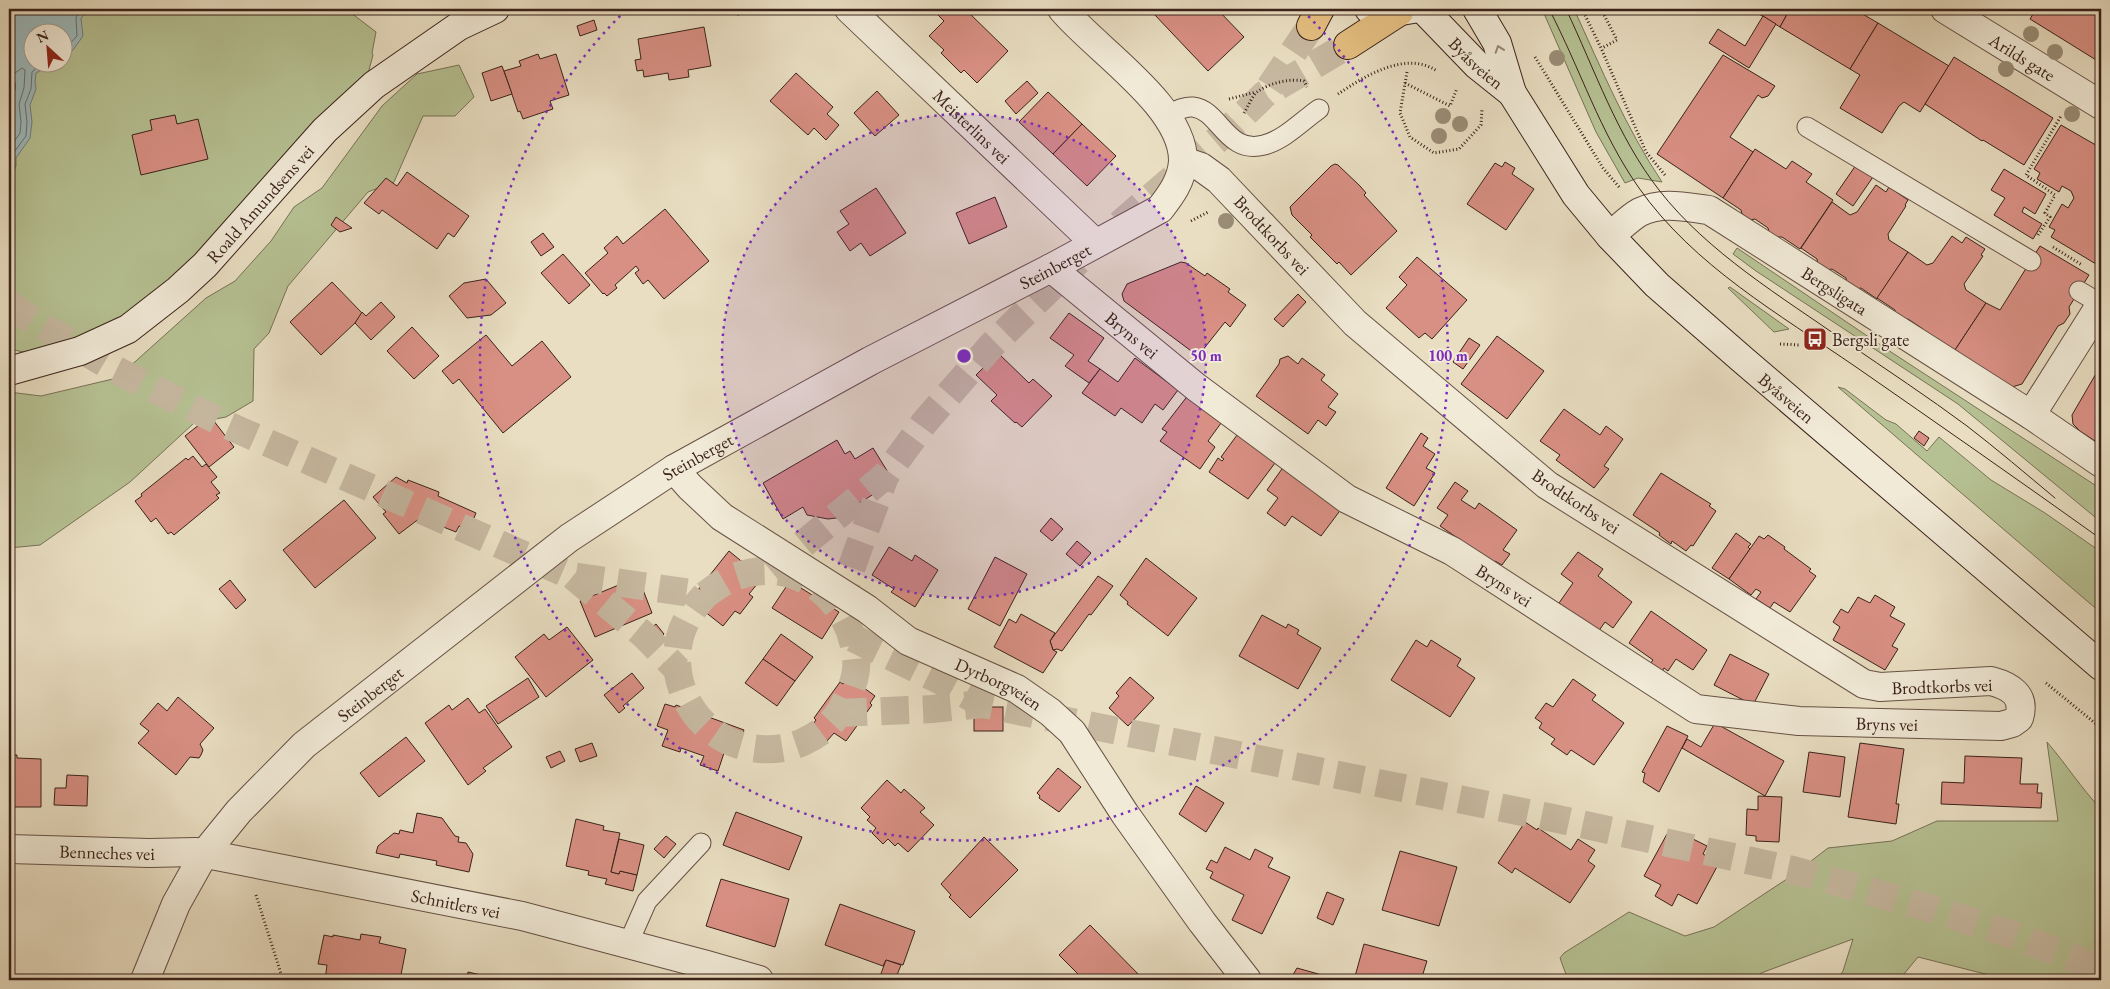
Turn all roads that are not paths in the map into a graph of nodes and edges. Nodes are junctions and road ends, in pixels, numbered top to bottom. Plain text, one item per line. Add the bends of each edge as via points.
1 (495, 9) edge
2 (849, 9) edge
3 (1062, 9) edge
4 (1369, 9) edge
5 (1477, 9) edge
6 (1945, 9) edge
7 (1412, 10) edge
8 (1348, 45) tunnel mouth
9 (1512, 93) junction
10 (2101, 105) edge
11 (1318, 109) road end
12 (1167, 115) junction
13 (1807, 127) dead end
14 (1183, 161) junction
15 (1610, 236) junction
16 (1095, 243) junction
17 (2031, 261) dead end
18 (1051, 268) junction
19 (2094, 300) edge
20 (9, 371) edge
21 (2030, 415) junction
22 (2101, 463) edge
23 (674, 469) junction
24 (2101, 666) edge
25 (2017, 705) joint
26 (701, 843) dead end
27 (9, 849) edge
28 (204, 854) junction
29 (628, 944) junction
30 (704, 972) edge
31 (145, 980) edge
32 (759, 980) edge
33 (1247, 980) edge

1 - 20 street, Roald Amundsens vei via 458,26 374,85 325,130 205,265 128,329 80,352
2 - 16 street, Meisterlins vei
3 - 12 street, Steinberget via 1139,83
4 - 7 street via 1388,13
9 -> 5 street, Byåsveien via 1497,43
6 - 10 street, Arilds gate
7 - 8 highway
7 - 9 street, Byåsveien
9 - 15 street, Byåsveien via 1576,195
11 - 12 lane via 1285,134 1264,146 1253,147 1241,145 1230,137 1204,111 1192,107
12 - 14 street, Steinberget via 1180,143
13 - 17 lane
14 - 16 street, Steinberget via 1179,180 1160,209
14 - 25 street, Brodtkorbs vei via 1201,167 1219,180 1355,323 1547,485 1864,684 1880,687 1991,681 2006,685
15 - 21 street, Bergsligata via 1639,212 1654,207 1672,205 1709,210
15 - 24 street, Byåsveien via 1657,285
16 - 18 street, Steinberget
18 - 23 street, Steinberget via 870,361
18 - 25 street, Bryns vei via 1196,387 1347,498 1452,551 1696,709 1799,721 2001,726 2012,723
19 - 21 street
21 - 22 street, Bergsligata
23 - 28 street, Steinberget via 569,538 304,745 239,810
23 - 33 street, Dyrborgveien via 722,517 867,609 908,640 1017,689 1050,712 1072,732 1136,830
26 - 29 lane via 647,901
27 - 28 street, Benneches vei
28 - 29 street, Schnitlers vei via 522,916
28 - 31 street, Steinberget via 176,904
29 - 30 street, Schnitlers vei
30 - 32 street, Schnitlers vei

